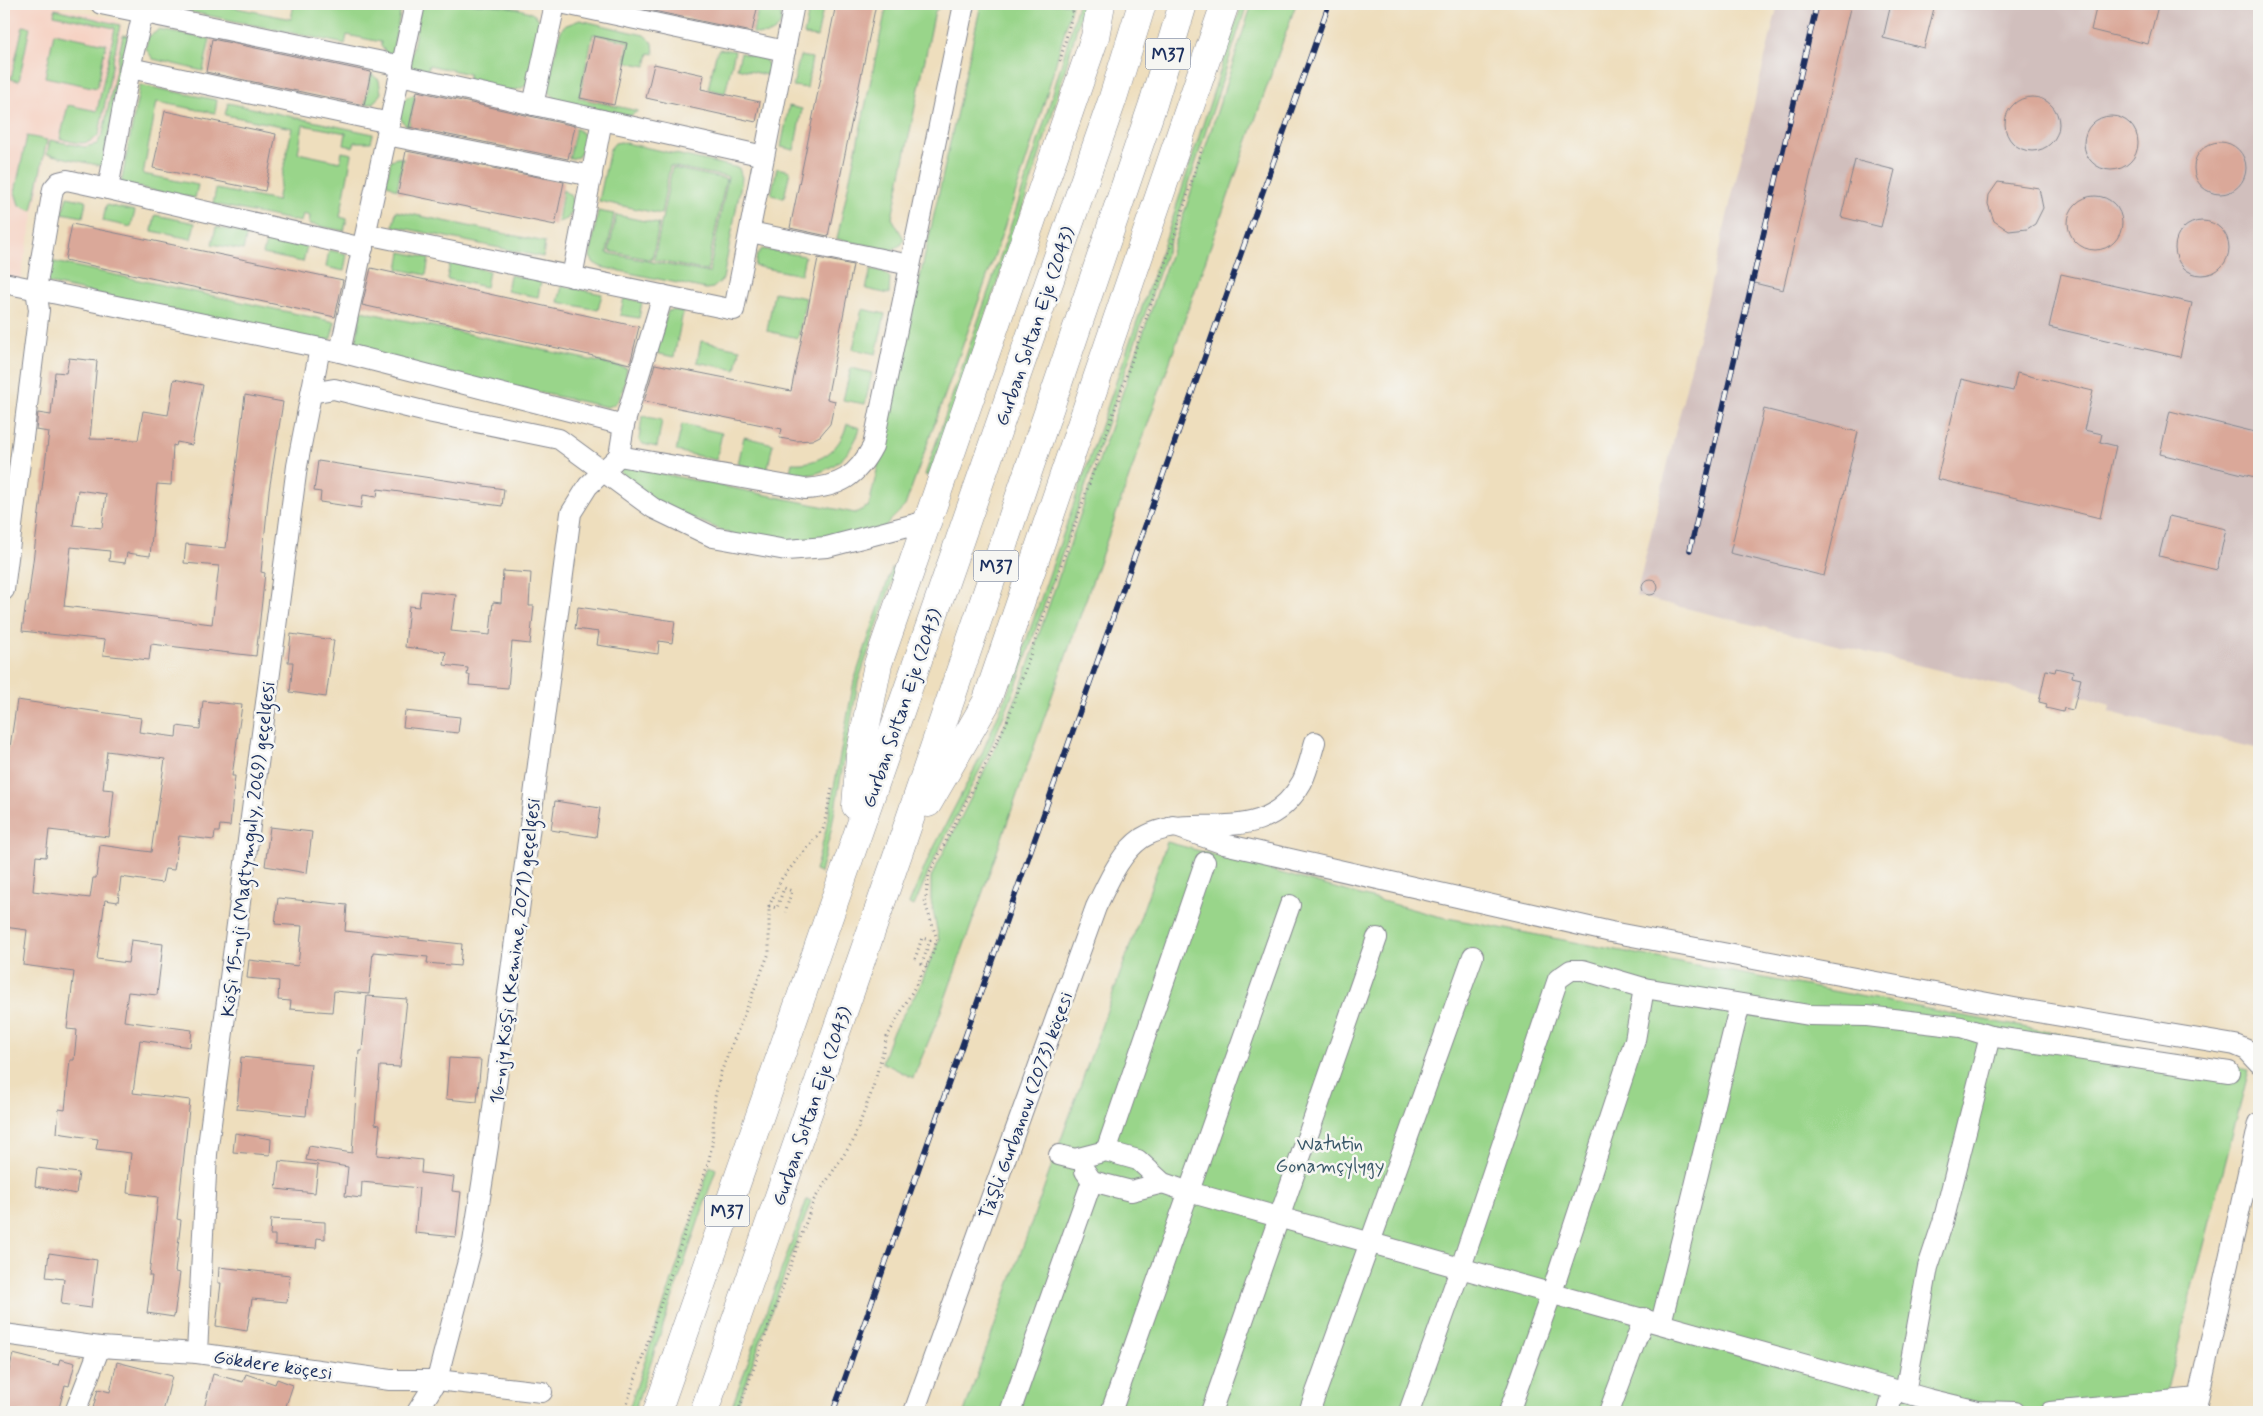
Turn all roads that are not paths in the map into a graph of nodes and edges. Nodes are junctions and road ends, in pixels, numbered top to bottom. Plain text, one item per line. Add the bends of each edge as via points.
1 (101, 4) edge
2 (415, 4) edge
3 (555, 4) edge
4 (565, 4) edge
5 (794, 4) edge
6 (964, 4) edge
7 (1101, 4) edge
8 (1142, 4) edge
9 (1183, 4) edge
10 (1225, 4) edge
11 (144, 8) edge
12 (785, 51) junction
13 (130, 68) junction
14 (401, 71) junction
15 (533, 105) junction
16 (602, 120) junction
17 (388, 129) junction
18 (764, 156) junction
19 (592, 176) junction
20 (108, 189) junction
21 (750, 232) junction
22 (365, 241) junction
23 (910, 264) junction
24 (572, 277) junction
25 (4, 283) edge
26 (36, 289) junction
27 (663, 294) junction
28 (320, 348) junction
29 (340, 352) junction
30 (311, 394) junction
31 (624, 425) junction
32 (619, 456) junction
33 (603, 472) junction
34 (927, 521) junction
35 (4, 590) edge
36 (1315, 742) dead end
37 (1173, 826) junction
38 (853, 847) junction
39 (898, 854) junction
40 (1205, 862) dead end
41 (1290, 905) dead end
42 (1377, 938) dead end
43 (1473, 956) dead end
44 (1644, 988) junction
45 (1740, 1004) junction
46 (1990, 1036) junction
47 (2259, 1063) edge
48 (2229, 1072) dead end
49 (2259, 1123) edge
50 (1106, 1151) junction
51 (1092, 1181) junction
52 (1163, 1183) junction
53 (1189, 1192) junction
54 (1280, 1217) junction
55 (1369, 1242) junction
56 (1461, 1267) junction
57 (1552, 1292) junction
58 (1652, 1320) junction
59 (4, 1334) edge
60 (100, 1347) junction
61 (197, 1353) junction
62 (437, 1380) junction
63 (1900, 1391) junction
64 (542, 1392) dead end
65 (2196, 1405) edge
66 (75, 1412) edge
67 (417, 1412) edge
68 (657, 1412) edge
69 (704, 1412) edge
70 (914, 1412) edge
71 (1010, 1412) edge
72 (1111, 1412) edge
73 (1211, 1412) edge
74 (1310, 1412) edge
75 (1409, 1412) edge
76 (1509, 1412) edge
77 (1610, 1412) edge
78 (1888, 1412) edge
79 (2015, 1412) edge
80 (2050, 1412) edge

1 - 11 street
2 - 14 street
3 - 15 street
4 - 12 street
5 - 12 street
6 - 23 street
7 - 34 highway via 1095,37
8 - 38 highway, Gurban Soltan Eje (2043) / M37 via 1112,100
9 - 39 highway, Gurban Soltan Eje (2043) / M37 via 1153,104
10 - 39 highway via 986,703
11 - 13 street
11 - 14 street
12 - 18 street
13 - 17 street
13 - 20 street
14 - 15 street
14 - 17 street
15 - 16 street
16 - 18 street
16 - 19 street
17 - 19 street
17 - 22 street
18 - 21 street
19 - 24 street
20 - 22 street
20 - 26 street via 67,180 59,182 53,190
21 - 23 street
21 - 27 street via 734,310
22 - 24 street
22 - 29 street
23 - 32 street via 874,446 864,465 848,478 824,488 805,489
24 - 27 street
25 - 26 street
26 - 28 street
26 - 35 street via 39,310
27 - 31 street
28 - 29 street
28 - 30 street, Köşi 15-nji (Magtymguly, 2069) geçelgesi
29 - 31 street
30 - 33 street via 334,389 559,439
30 - 61 street, Köşi 15-nji (Magtymguly, 2069) geçelgesi via 297,466 207,1154
31 - 32 street
32 - 33 street, 16-njy Köşi (Kemine, 2071) geçelgesi
33 - 34 street via 653,508 713,537 786,550 827,546
33 - 62 street, 16-njy Köşi (Kemine, 2071) geçelgesi via 588,486 571,513 490,1136 473,1242
34 - 38 highway via 878,664 860,756
36 - 37 street, Täşli Gurbanow (2073) köçesi via 1302,781 1289,801 1270,816 1246,824
37 - 47 street via 1224,844 1611,932 2014,1008 2235,1045 2247,1050
37 - 70 street, Täşli Gurbanow (2073) köçesi via 1143,837 1130,848 1117,865 1096,907
38 - 68 highway, Gurban Soltan Eje (2043) / M37
39 - 69 highway, Gurban Soltan Eje (2043) / M37
40 - 50 street
41 - 53 street
42 - 54 street
43 - 55 street
44 - 45 street
44 - 56 street via 1583,970 1571,970 1558,979
44 - 57 street via 1634,1040
45 - 46 street via 1809,1015 1867,1016 1961,1027
45 - 58 street
46 - 48 street
46 - 63 street via 1943,1222 1928,1267
49 - 65 street
50 - 51 street via 1067,1157
50 - 52 street via 1138,1160
51 - 52 street via 1131,1191
51 - 71 street
52 - 53 street
53 - 54 street
53 - 72 street
54 - 55 street
54 - 73 street
55 - 56 street
55 - 74 street
56 - 57 street
56 - 75 street
57 - 58 street
57 - 76 street
58 - 63 street
58 - 77 street
59 - 60 street, Gökdere köçesi
60 - 61 street, Gökdere köçesi
60 - 66 street
61 - 62 street, Gökdere köçesi via 390,1380
62 - 64 street, Gökdere köçesi
62 - 67 street, 16-njy Köşi (Kemine, 2071) geçelgesi
63 - 78 street
63 - 79 street via 1978,1411
65 - 80 street

